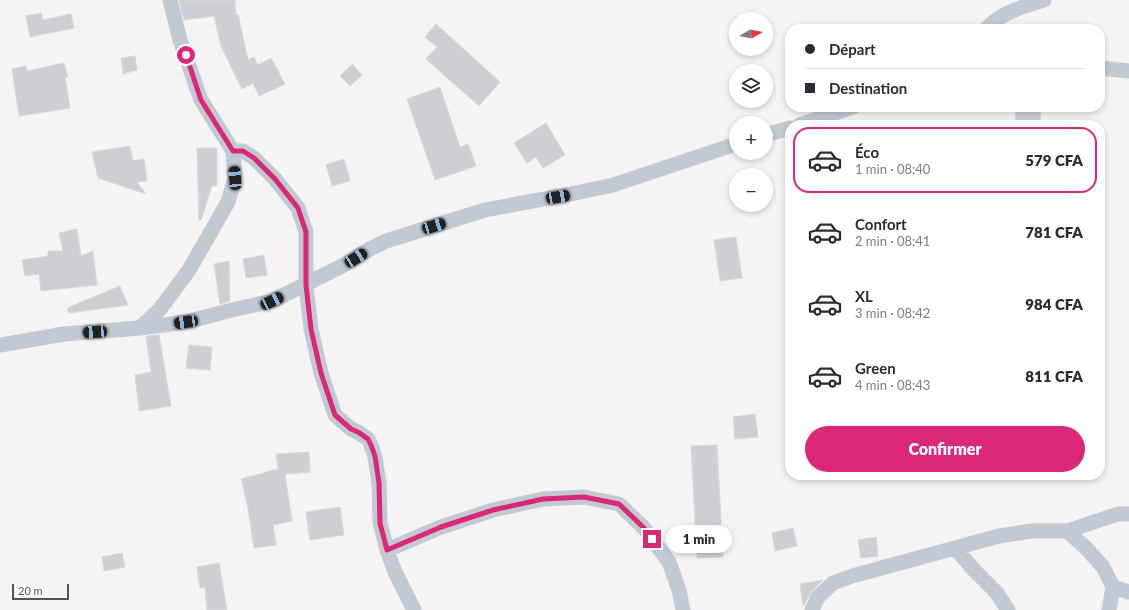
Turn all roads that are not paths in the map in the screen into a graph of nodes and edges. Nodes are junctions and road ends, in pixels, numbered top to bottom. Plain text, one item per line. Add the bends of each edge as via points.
1 (170, 0) edge
2 (1044, 0) edge
3 (992, 24) edge
4 (1105, 69) edge
5 (1129, 71) edge
6 (838, 112) edge
7 (814, 120) edge
8 (785, 129) edge
9 (773, 133) edge
10 (729, 146) edge
11 (233, 151) junction
12 (306, 285) junction
13 (140, 328) junction
14 (0, 345) edge
15 (1129, 514) edge
16 (1067, 531) junction
17 (955, 548) junction
18 (387, 550) junction
19 (1113, 587) junction
20 (1129, 592) edge
21 (414, 610) edge
22 (683, 610) edge
23 (812, 610) edge
24 (1008, 610) edge
25 (1110, 610) edge

1 - 11 street via 180,40 201,100
2 - 3 street via 1004,14
4 - 5 street
6 - 7 street
8 - 9 street
10 - 12 street via 613,185 485,210 386,241
11 - 12 street via 243,151 254,158 298,208 306,232
11 - 13 street via 235,178 228,202 189,270 160,309
12 - 13 street via 272,301 186,322
12 - 18 street via 311,329 321,373 335,415 368,439 375,456 380,523
13 - 14 street via 64,334
15 - 16 street via 1118,514
16 - 17 street via 1031,530
16 - 19 street via 1103,566
17 - 23 street via 833,583 818,597
17 - 24 street via 996,592
18 - 21 street
18 - 22 street via 441,527 493,510 543,499 584,497 619,504 644,528 669,562
19 - 20 street
19 - 25 street

